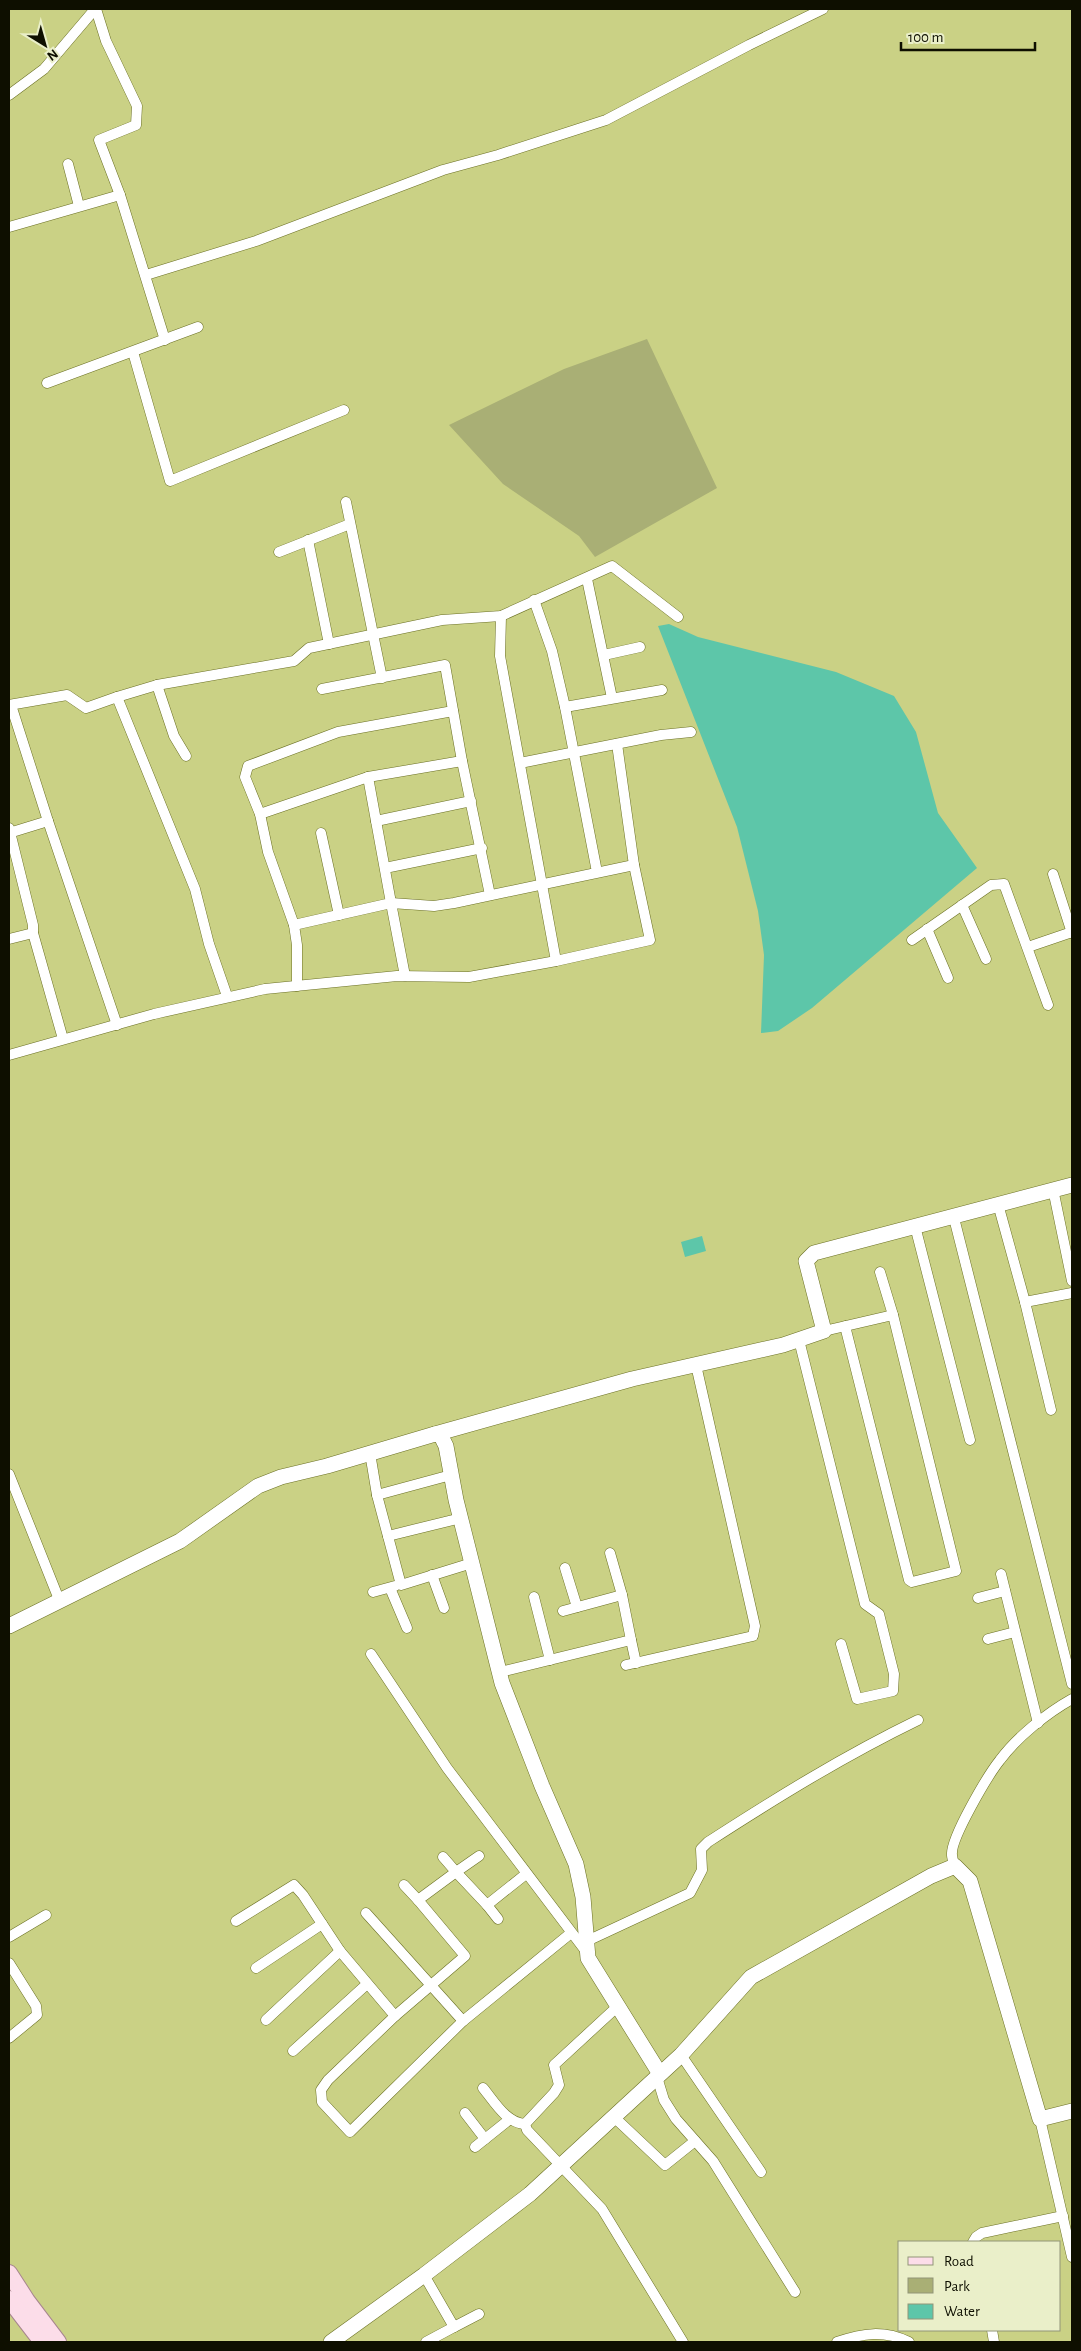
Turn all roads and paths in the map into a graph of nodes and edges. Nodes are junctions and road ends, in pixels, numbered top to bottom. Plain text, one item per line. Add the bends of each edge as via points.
1 (95, 9) edge
2 (823, 9) edge
3 (9, 94) edge
4 (68, 164) dead end
5 (120, 195) junction
6 (79, 206) junction
7 (9, 227) edge
8 (146, 275) junction
9 (198, 327) dead end
10 (165, 340) junction
11 (133, 352) junction
12 (46, 383) dead end
13 (344, 410) dead end
14 (346, 502) dead end
15 (350, 524) junction
16 (308, 540) junction
17 (279, 552) dead end
18 (587, 579) junction
19 (534, 600) junction
20 (501, 616) junction
21 (678, 617) dead end
22 (373, 634) junction
23 (329, 644) junction
24 (640, 648) dead end
25 (604, 655) junction
26 (382, 678) junction
27 (157, 685) junction
28 (322, 689) dead end
29 (662, 690) dead end
30 (117, 697) junction
31 (612, 698) junction
32 (10, 705) edge
33 (565, 707) junction
34 (453, 710) junction
35 (691, 732) dead end
36 (618, 744) junction
37 (573, 753) junction
38 (186, 756) dead end
39 (462, 761) junction
40 (520, 763) junction
41 (368, 777) junction
42 (471, 801) junction
43 (260, 814) junction
44 (48, 821) junction
45 (376, 821) junction
46 (9, 830) edge
47 (321, 833) dead end
48 (482, 848) junction
49 (634, 865) junction
50 (385, 868) junction
51 (597, 872) junction
52 (1053, 874) dead end
53 (542, 883) junction
54 (490, 895) junction
55 (391, 903) junction
56 (962, 905) junction
57 (339, 915) junction
58 (294, 925) junction
59 (927, 929) junction
60 (1072, 932) edge
61 (33, 933) junction
62 (9, 939) edge
63 (912, 940) dead end
64 (1028, 947) junction
65 (986, 959) dead end
66 (556, 961) junction
67 (405, 976) junction
68 (948, 978) dead end
69 (297, 986) junction
70 (227, 996) junction
71 (1048, 1005) dead end
72 (117, 1025) junction
73 (63, 1039) junction
74 (9, 1055) edge
75 (1072, 1185) edge
76 (1053, 1189) junction
77 (998, 1204) junction
78 (954, 1218) junction
79 (915, 1226) junction
80 (880, 1272) dead end
81 (1072, 1281) edge
82 (1072, 1292) edge
83 (1025, 1302) junction
84 (893, 1315) junction
85 (845, 1326) junction
86 (824, 1331) junction
87 (799, 1340) junction
88 (696, 1365) junction
89 (1051, 1410) dead end
90 (435, 1434) junction
91 (970, 1440) dead end
92 (370, 1453) junction
93 (9, 1474) edge
94 (451, 1475) junction
95 (377, 1495) junction
96 (460, 1518) junction
97 (388, 1536) junction
98 (610, 1553) dead end
99 (472, 1563) junction
100 (565, 1568) dead end
101 (1001, 1574) dead end
102 (432, 1575) junction
103 (395, 1586) junction
104 (1005, 1591) junction
105 (373, 1592) dead end
106 (622, 1595) junction
107 (534, 1598) dead end
108 (978, 1598) dead end
109 (60, 1602) junction
110 (444, 1608) dead end
111 (577, 1608) junction
112 (563, 1612) dead end
113 (9, 1626) edge
114 (407, 1628) dead end
115 (1015, 1632) junction
116 (988, 1639) dead end
117 (631, 1640) junction
118 (841, 1644) dead end
119 (371, 1654) dead end
120 (550, 1660) junction
121 (636, 1662) junction
122 (626, 1665) dead end
123 (500, 1672) junction
124 (1072, 1684) edge
125 (1072, 1699) edge
126 (918, 1720) dead end
127 (1038, 1723) junction
128 (479, 1856) dead end
129 (443, 1857) dead end
130 (955, 1866) junction
131 (456, 1872) junction
132 (526, 1874) junction
133 (404, 1885) dead end
134 (418, 1900) junction
135 (486, 1905) junction
136 (366, 1913) dead end
137 (46, 1915) dead end
138 (498, 1919) dead end
139 (236, 1921) dead end
140 (322, 1924) junction
141 (571, 1933) junction
142 (9, 1937) edge
143 (588, 1948) junction
144 (340, 1951) junction
145 (9, 1963) edge
146 (256, 1968) dead end
147 (367, 1984) junction
148 (431, 1985) junction
149 (618, 2006) junction
150 (395, 2016) junction
151 (266, 2020) dead end
152 (463, 2021) junction
153 (9, 2038) edge
154 (293, 2051) dead end
155 (681, 2055) junction
156 (659, 2075) junction
157 (483, 2088) dead end
158 (1072, 2112) edge
159 (465, 2113) dead end
160 (614, 2117) junction
161 (510, 2119) junction
162 (1040, 2119) junction
163 (525, 2124) junction
164 (485, 2139) junction
165 (695, 2141) junction
166 (474, 2147) dead end
167 (561, 2165) junction
168 (761, 2172) dead end
169 (1063, 2216) junction
170 (974, 2241) edge
171 (1072, 2257) edge
172 (9, 2273) edge
173 (424, 2275) junction
174 (794, 2292) dead end
175 (11, 2307) edge
176 (479, 2314) dead end
177 (454, 2328) junction
178 (42, 2342) edge
179 (58, 2342) edge
180 (331, 2342) edge
181 (426, 2342) edge
182 (683, 2342) edge
183 (837, 2342) edge
184 (909, 2342) edge

1 - 3 street via 44,69
1 - 5 street via 137,106 136,125 99,140
2 - 8 street via 606,120 442,170 256,241
4 - 6 street
5 - 6 street
5 - 8 street
6 - 7 street
8 - 10 street
9 - 10 street
10 - 11 street
11 - 12 street
11 - 13 street via 170,481
14 - 15 street
15 - 16 street
15 - 22 street
16 - 17 street
16 - 23 street
18 - 19 street
18 - 21 street via 612,566
18 - 25 street
19 - 20 street
19 - 33 street via 552,651
20 - 22 street via 442,620
20 - 40 street via 500,656
22 - 23 street
22 - 26 street
23 - 27 street via 308,648 294,661
24 - 25 street
25 - 31 street
26 - 28 street
26 - 34 street via 445,665
27 - 30 street
27 - 38 street via 174,736
29 - 31 street
30 - 32 street via 86,708 67,695
30 - 70 street via 195,889
31 - 33 street
32 - 44 street
33 - 37 street
34 - 39 street
34 - 43 street via 338,732 248,766 245,777
35 - 36 street
36 - 37 street
36 - 49 street
37 - 40 street
37 - 51 street
39 - 41 street
39 - 42 street
40 - 53 street
41 - 43 street
41 - 45 street
42 - 45 street
42 - 48 street
43 - 58 street via 268,852
44 - 46 street
44 - 72 street
45 - 50 street
46 - 61 street
47 - 57 street
48 - 50 street
48 - 54 street
49 - 51 street
49 - 66 street via 650,940
50 - 55 street
51 - 53 street
52 - 60 street
53 - 54 street
53 - 66 street
54 - 55 street via 434,906
55 - 57 street
55 - 67 street
56 - 59 street
56 - 64 street via 991,885 1004,884
56 - 65 street
57 - 58 street
58 - 69 street
59 - 63 street
59 - 68 street
60 - 64 street
61 - 62 street
61 - 73 street
64 - 71 street
66 - 67 street via 469,977
67 - 69 street
69 - 70 street
70 - 72 street
72 - 73 street
73 - 74 street
75 - 76 street
76 - 77 street
76 - 81 street
77 - 78 street
77 - 83 street
78 - 79 street
78 - 124 street
79 - 86 street via 814,1253 806,1261
79 - 91 street
80 - 84 street
82 - 83 street
83 - 89 street
84 - 85 street
84 - 85 street via 957,1569 912,1582
85 - 86 street
86 - 87 street
87 - 88 street
87 - 118 street via 863,1596 866,1604 879,1614 894,1674 893,1691 857,1699
88 - 90 street via 632,1379
88 - 121 street via 755,1626 753,1636
90 - 92 street
90 - 94 street via 441,1436 446,1446
92 - 95 street
92 - 109 street via 258,1486 180,1541
93 - 109 street
94 - 95 street
94 - 96 street
95 - 97 street
96 - 97 street
96 - 99 street
97 - 103 street
98 - 106 street
99 - 102 street
99 - 123 street
100 - 111 street
101 - 104 street
102 - 103 street
102 - 110 street
103 - 105 street
103 - 114 street
104 - 108 street
104 - 115 street
106 - 111 street
106 - 117 street
107 - 120 street
109 - 113 street
111 - 112 street
115 - 116 street
115 - 127 street
117 - 120 street
117 - 121 street
119 - 132 street via 447,1768
120 - 123 street
121 - 122 street
123 - 143 street via 542,1786 576,1864
125 - 127 street
126 - 143 street via 792,1787 708,1842 701,1849 702,1870 690,1893
127 - 130 street via 1000,1760 964,1818 954,1843 952,1855
128 - 131 street
129 - 131 street
130 - 155 street via 931,1876 751,1977
130 - 162 street via 970,1881
131 - 134 street
131 - 135 street
132 - 135 street
132 - 141 street
133 - 134 street
134 - 148 street via 465,1956
135 - 138 street
136 - 148 street
137 - 142 street
139 - 140 street via 294,1885
140 - 144 street
140 - 146 street
141 - 143 street
141 - 152 street
143 - 149 street
144 - 147 street
144 - 151 street
145 - 153 street via 36,2006 36,2015
147 - 150 street
147 - 154 street
148 - 150 street
148 - 152 street
149 - 156 street
149 - 163 street via 554,2064 559,2085
150 - 152 street via 321,2090 322,2102 350,2132
155 - 156 street
155 - 168 street
156 - 160 street
156 - 165 street via 664,2100
157 - 161 street
158 - 162 street
159 - 164 street
160 - 165 street via 665,2165
160 - 167 street
161 - 163 street
161 - 164 street
162 - 169 street
163 - 167 street
164 - 166 street
165 - 174 street via 713,2161
167 - 173 street via 530,2194
167 - 182 street via 602,2209
169 - 170 street via 982,2233
169 - 171 street
172 - 179 main road
173 - 177 street
173 - 180 street
175 - 178 main road
176 - 177 street
177 - 181 street
183 - 184 street via 858,2335 882,2333

